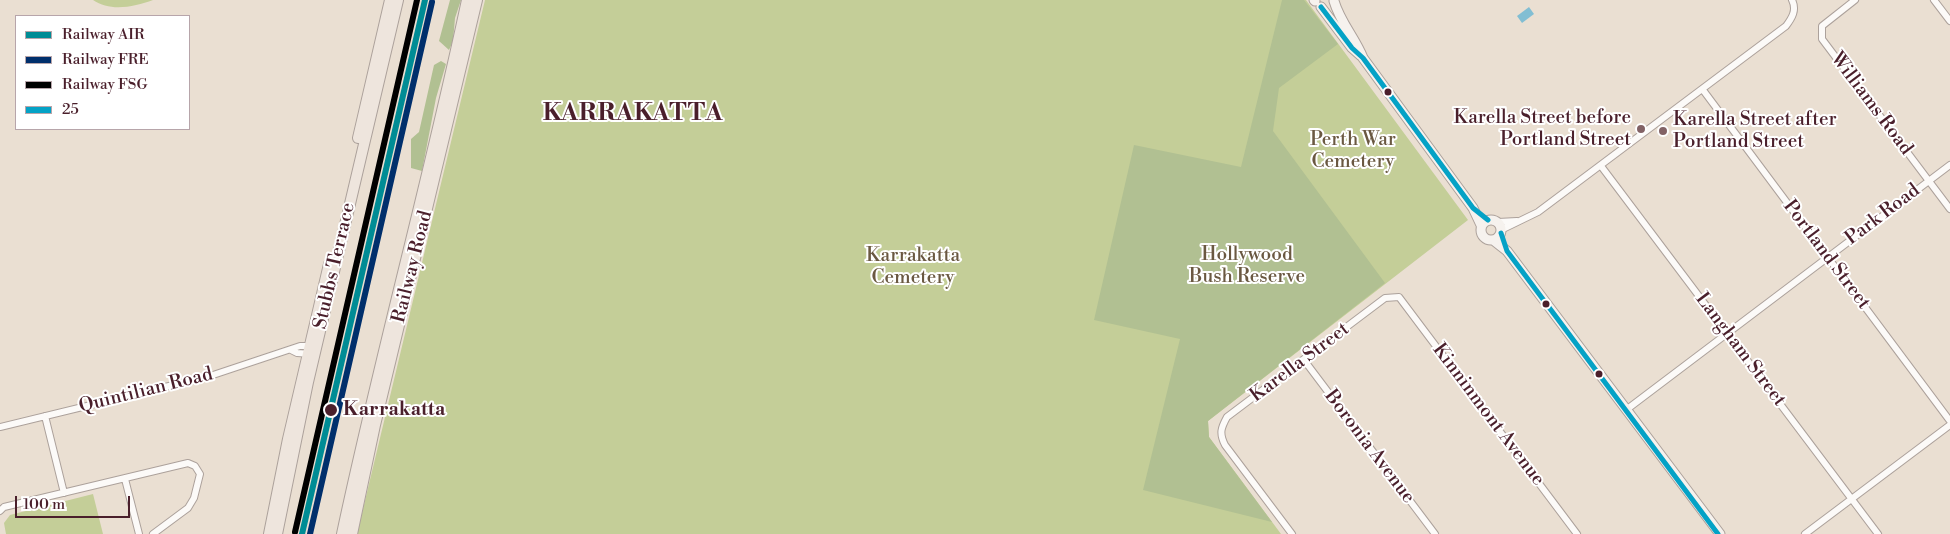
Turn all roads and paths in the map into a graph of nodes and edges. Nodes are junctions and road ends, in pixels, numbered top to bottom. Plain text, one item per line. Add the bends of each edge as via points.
1 (390, 0) edge
2 (398, 0) edge
3 (467, 0) edge
4 (477, 0) edge
5 (1334, 0) edge
6 (1792, 0) edge
7 (1855, 0) edge
8 (1934, 0) edge
9 (1316, 2) edge
10 (1950, 22) edge
11 (1363, 58) junction
12 (1703, 90) junction
13 (1601, 166) junction
14 (1950, 166) edge
15 (1929, 181) junction
16 (1950, 209) edge
17 (1494, 226) junction
18 (1493, 240) junction
19 (1507, 251) junction
20 (1828, 257) junction
21 (1399, 297) joint
22 (1727, 332) junction
23 (312, 350) junction
24 (1304, 360) junction
25 (1626, 410) junction
26 (44, 416) junction
27 (1950, 421) edge
28 (1950, 425) edge
29 (0, 427) edge
30 (125, 479) junction
31 (64, 493) junction
32 (1851, 499) junction
33 (0, 511) edge
34 (1719, 533) edge
35 (139, 534) edge
36 (153, 534) edge
37 (269, 534) edge
38 (277, 534) edge
39 (342, 534) edge
40 (352, 534) edge
41 (1292, 534) edge
42 (1435, 534) edge
43 (1577, 534) edge
44 (1805, 534) edge
45 (1878, 534) edge

1 - 23 main road, Stubbs Terrace
2 - 23 main road, Stubbs Terrace
3 - 39 main road, Railway Road
4 - 40 main road, Railway Road via 373,432
5 - 9 street via 1329,7
5 - 11 street via 1340,19
6 - 12 street via 1795,6 1793,17 1786,26
7 - 15 street, Williams Road via 1827,22 1821,30 1822,39
8 - 10 street
9 - 11 street
11 - 17 street via 1473,208
12 - 13 street
12 - 20 street, Portland Street
13 - 17 street via 1538,212 1518,222
13 - 22 street, Langham Street
14 - 15 street, Park Road
15 - 16 street, Williams Road
15 - 20 street, Park Road
17 - 18 street
17 - 18 street via 1482,236
17 - 19 street
18 - 19 street
19 - 25 street
20 - 22 street, Park Road
20 - 27 street, Portland Street
21 - 24 street, Karella Street via 1385,298
21 - 43 street, Kinninmont Avenue
22 - 25 street, Park Road
22 - 32 street, Langham Street
23 - 26 street, Quintilian Road via 297,353 292,350 210,376
23 - 37 main road, Stubbs Terrace
23 - 38 main road, Stubbs Terrace
24 - 41 street, Karella Street via 1227,417 1220,436
24 - 42 street, Boronia Avenue
25 - 34 street
26 - 29 street, Quintilian Road
26 - 31 street
28 - 32 street
30 - 31 street
30 - 35 street
30 - 36 street via 188,463 195,466 200,474 188,508
31 - 33 street via 4,507
32 - 44 street
32 - 45 street, Langham Street

